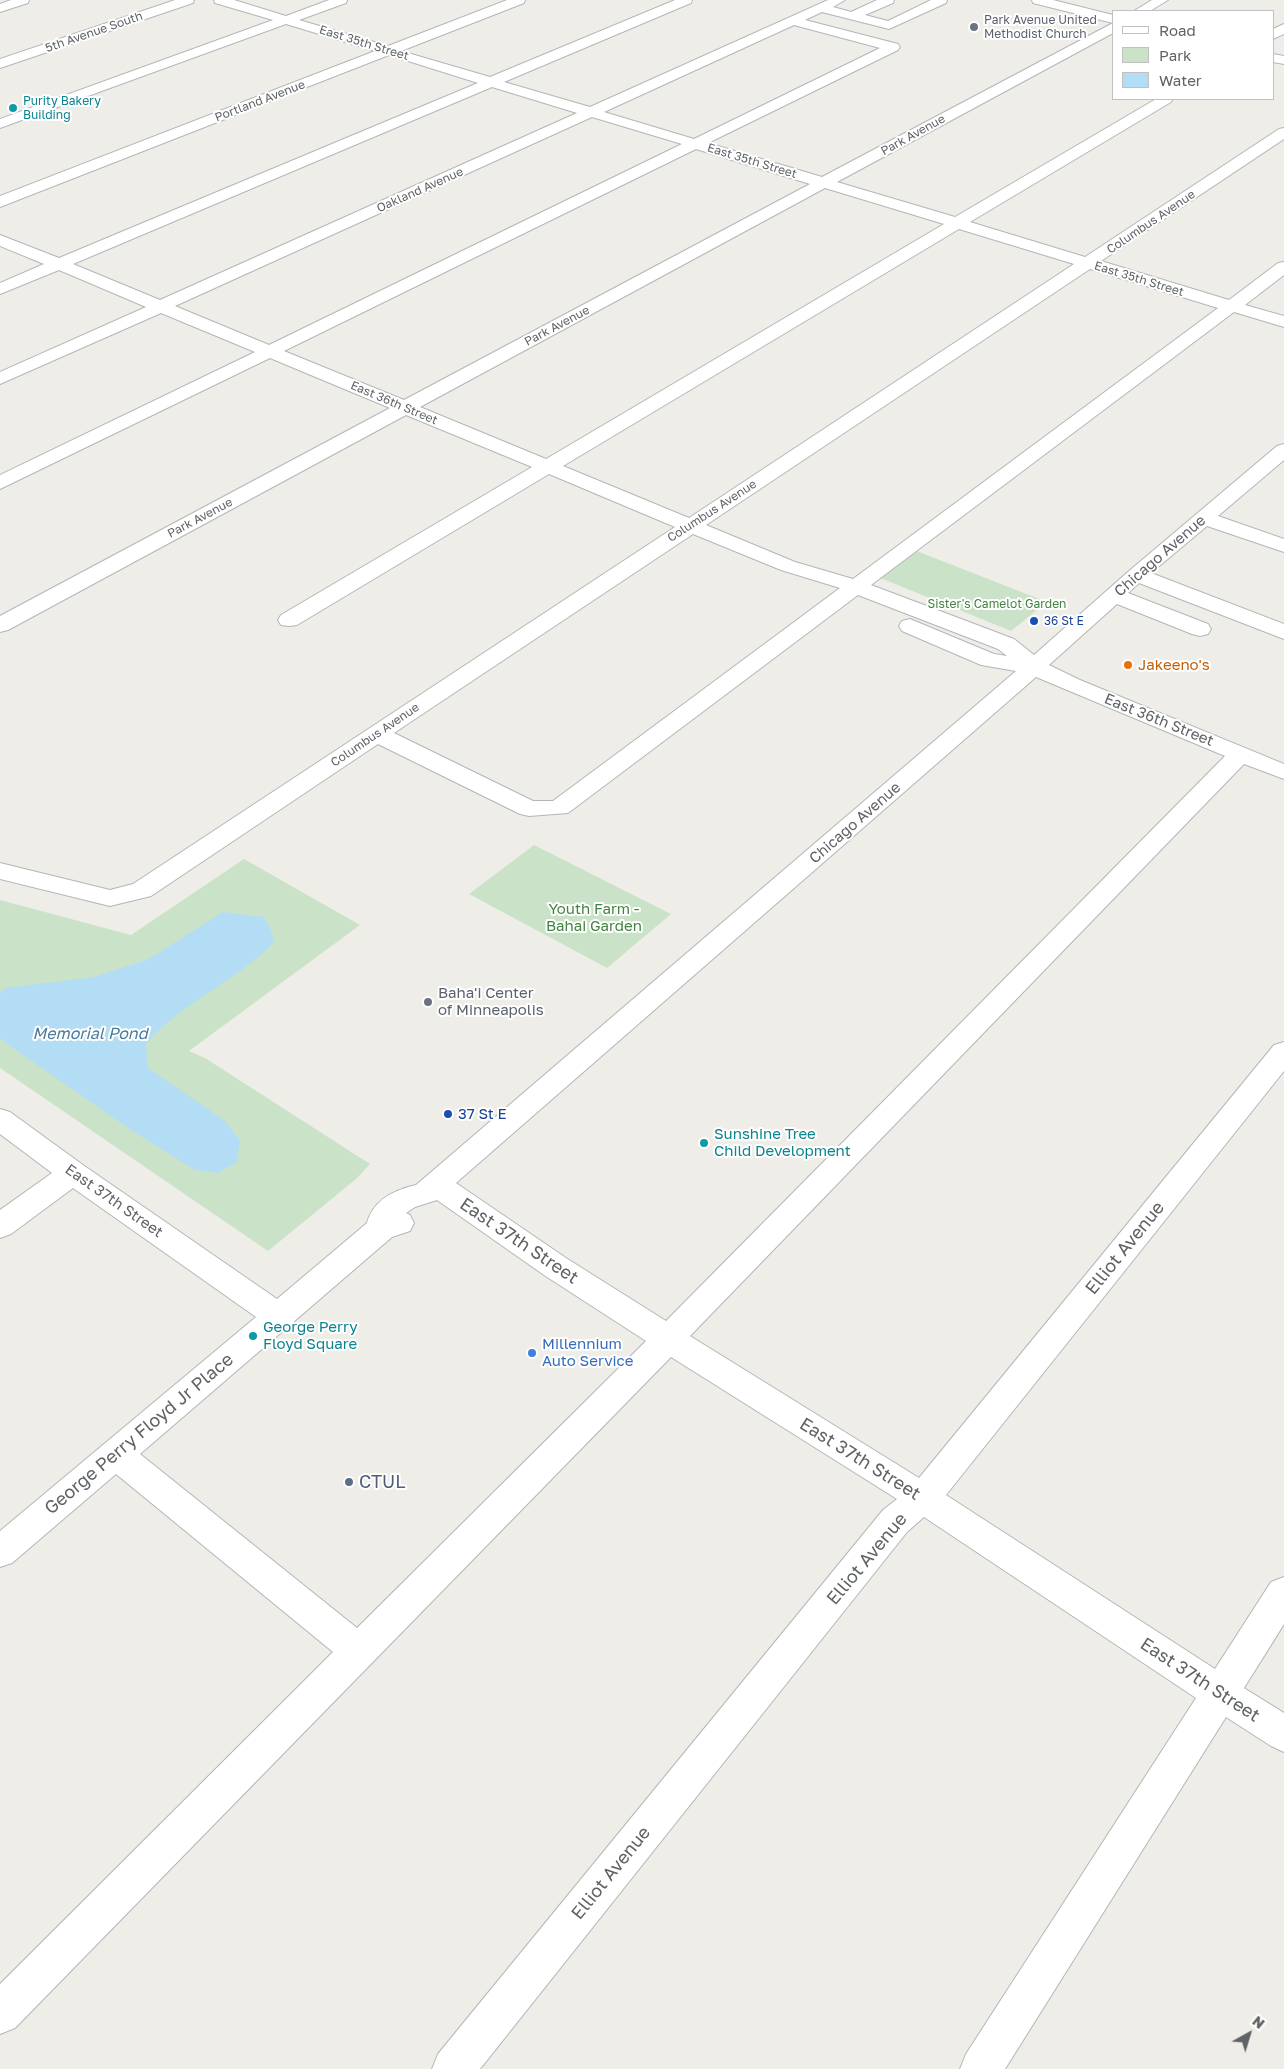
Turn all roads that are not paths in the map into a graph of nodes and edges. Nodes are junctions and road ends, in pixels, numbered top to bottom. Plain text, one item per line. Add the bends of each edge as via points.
1 (23, 0) edge
2 (188, 0) edge
3 (220, 0) edge
4 (341, 0) edge
5 (519, 0) edge
6 (686, 0) edge
7 (839, 0) edge
8 (888, 0) edge
9 (941, 0) edge
10 (1038, 0) edge
11 (1162, 0) edge
12 (0, 8) edge
13 (820, 8) junction
14 (1143, 10) edge
15 (852, 16) junction
16 (1112, 19) edge
17 (286, 20) junction
18 (792, 21) junction
19 (1112, 28) edge
20 (390, 51) junction
21 (0, 64) edge
22 (492, 82) junction
23 (1164, 100) edge
24 (592, 112) junction
25 (0, 124) edge
26 (1284, 132) edge
27 (697, 144) junction
28 (825, 183) junction
29 (0, 202) edge
30 (956, 224) junction
31 (0, 240) edge
32 (58, 264) junction
33 (1088, 264) junction
34 (1284, 267) edge
35 (0, 289) edge
36 (161, 306) junction
37 (1231, 307) junction
38 (1284, 322) edge
39 (269, 352) junction
40 (0, 379) edge
41 (404, 408) junction
42 (1281, 456) edge
43 (548, 467) junction
44 (0, 483) edge
45 (1204, 518) junction
46 (690, 526) junction
47 (1284, 546) edge
48 (1136, 576) junction
49 (848, 591) junction
50 (1113, 596) junction
51 (289, 620) dead end
52 (0, 625) edge
53 (1200, 629) dead end
54 (1284, 632) edge
55 (1034, 667) junction
56 (376, 734) junction
57 (1241, 754) junction
58 (1284, 772) edge
59 (0, 871) edge
60 (1284, 1052) edge
61 (0, 1119) edge
62 (73, 1173) junction
63 (410, 1206) junction
64 (0, 1226) edge
65 (278, 1316) junction
66 (668, 1339) junction
67 (116, 1454) junction
68 (923, 1498) junction
69 (0, 1552) edge
70 (1284, 1592) edge
71 (358, 1651) junction
72 (1220, 1693) junction
73 (1284, 1734) edge
74 (0, 2013) edge
75 (453, 2069) edge
76 (981, 2069) edge

1 - 12 street
2 - 21 street, 5th Avenue South
3 - 17 street, East 35th Street
4 - 17 street
5 - 20 street, Portland Avenue
6 - 22 street
7 - 13 street, Oakland Avenue
8 - 15 street
9 - 15 street via 888,24
10 - 16 street
11 - 14 street
13 - 15 street
13 - 18 street, Oakland Avenue
17 - 20 street, East 35th Street
17 - 25 street
18 - 24 street, Oakland Avenue
18 - 27 street via 893,47
19 - 28 street, Park Avenue
20 - 22 street, East 35th Street
20 - 29 street, Portland Avenue
22 - 24 street, East 35th Street
22 - 32 street
23 - 30 street
24 - 27 street, East 35th Street
24 - 36 street, Oakland Avenue
26 - 33 street, Columbus Avenue
27 - 28 street, East 35th Street
27 - 39 street
28 - 30 street, East 35th Street
28 - 41 street, Park Avenue
30 - 33 street, East 35th Street
30 - 43 street
31 - 32 street, East 36th Street
32 - 35 street
32 - 36 street, East 36th Street
33 - 37 street, East 35th Street
33 - 46 street, Columbus Avenue
34 - 37 street
36 - 39 street, East 36th Street
36 - 40 street, Oakland Avenue
37 - 38 street, East 35th Street
37 - 49 street
39 - 41 street, East 36th Street
39 - 44 street
41 - 43 street, East 36th Street
41 - 52 street, Park Avenue
42 - 45 street, Chicago Avenue
43 - 46 street, East 36th Street
43 - 51 street
45 - 47 street
45 - 48 street, Chicago Avenue
46 - 49 street, East 36th Street
46 - 56 street, Columbus Avenue
48 - 50 street, Chicago Avenue
48 - 54 street
49 - 55 street, East 36th Street via 989,660
49 - 56 street via 559,808 528,810
50 - 53 street
50 - 55 street, Chicago Avenue
55 - 57 street, East 36th Street
55 - 63 street, Chicago Avenue
56 - 59 street, Columbus Avenue via 142,890 110,898
57 - 58 street, East 36th Street
57 - 66 street
60 - 68 street, Elliot Avenue
61 - 62 street, East 37th Street
62 - 64 street
62 - 65 street, East 37th Street
63 - 65 street, Chicago Avenue
63 - 66 street, East 37th Street via 475,1213
65 - 67 street, George Perry Floyd Jr Place
66 - 68 street, East 37th Street
66 - 71 street
67 - 69 street, George Perry Floyd Jr Place
67 - 71 street
68 - 72 street, East 37th Street
68 - 75 street, Elliot Avenue via 895,1521
70 - 72 street
71 - 74 street
72 - 73 street, East 37th Street
72 - 76 street

